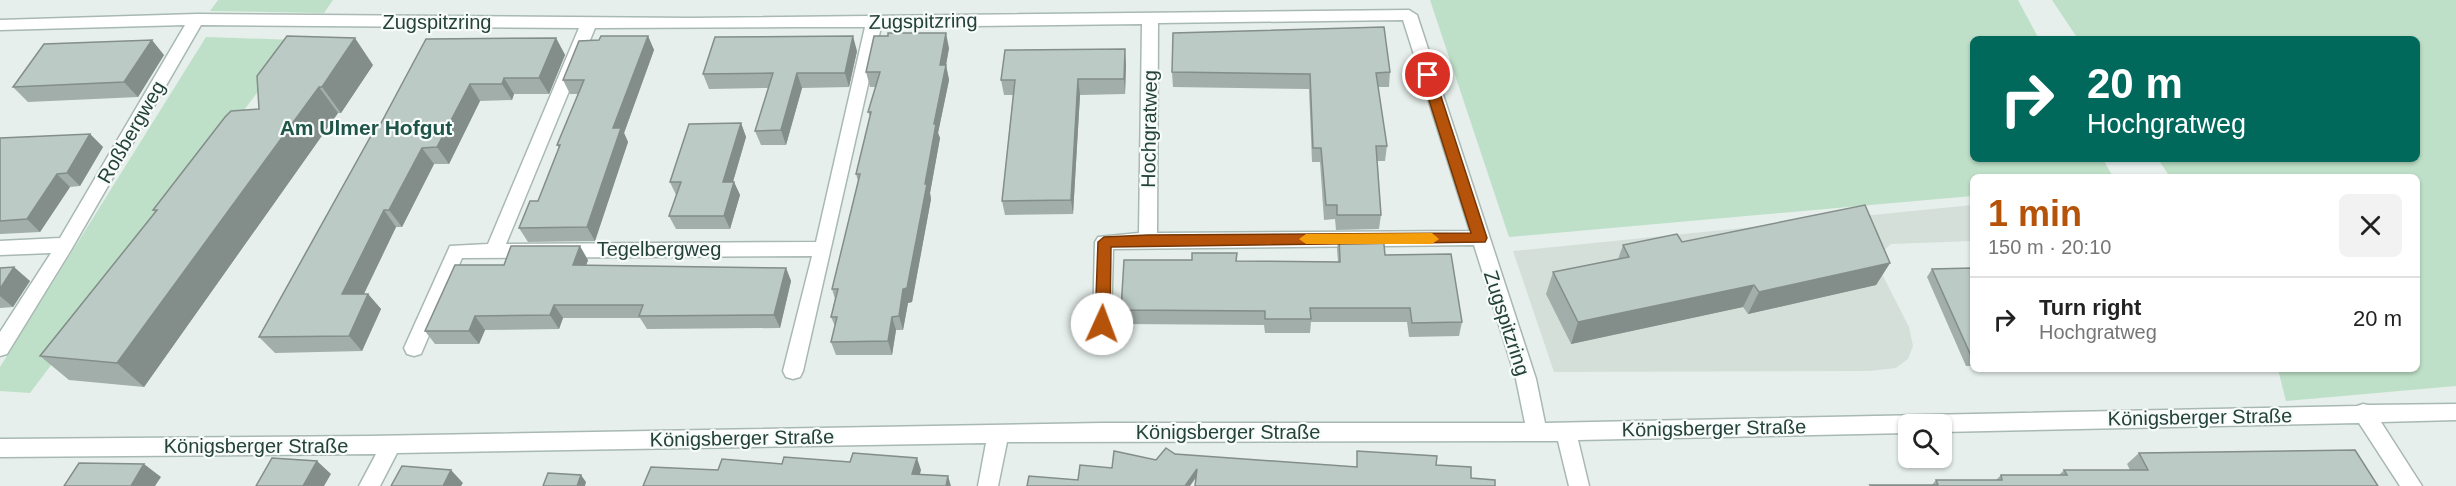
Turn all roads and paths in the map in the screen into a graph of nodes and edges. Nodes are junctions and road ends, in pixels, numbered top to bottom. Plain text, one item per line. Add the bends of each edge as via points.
1 (1150, 18) junction
2 (197, 20) junction
3 (874, 22) junction
4 (589, 23) junction
5 (0, 25) edge
6 (1480, 238) junction
7 (1148, 240) junction
8 (65, 245) junction
9 (0, 248) edge
10 (824, 249) junction
11 (494, 250) junction
12 (1102, 324) dead end
13 (0, 348) edge
14 (414, 348) dead end
15 (793, 371) dead end
16 (2363, 412) junction
17 (2456, 412) edge
18 (1537, 432) junction
19 (1566, 432) junction
20 (998, 435) junction
21 (391, 445) junction
22 (0, 448) edge
23 (369, 486) edge
24 (988, 486) edge
25 (1579, 486) edge
26 (2412, 486) edge

1 - 3 street, Zugspitzring
1 - 6 street, Zugspitzring via 1408,15
1 - 7 street, Hochgratweg
2 - 4 street, Zugspitzring
2 - 5 street, Zugspitzring
2 - 8 street, Roßbergweg
3 - 4 street, Zugspitzring
3 - 10 street
4 - 11 street
6 - 7 street
6 - 18 street, Zugspitzring via 1526,379
7 - 12 street via 1104,242
8 - 9 street
8 - 13 street, Roßbergweg
10 - 11 street, Tegelbergweg
10 - 15 street
11 - 14 street, Tegelbergweg via 456,251
16 - 17 street, Königsberger Straße
16 - 19 street, Königsberger Straße
16 - 26 street
18 - 19 street, Königsberger Straße
18 - 20 street, Königsberger Straße
19 - 25 street
20 - 21 street, Königsberger Straße
20 - 24 street
21 - 22 street, Königsberger Straße
21 - 23 street

